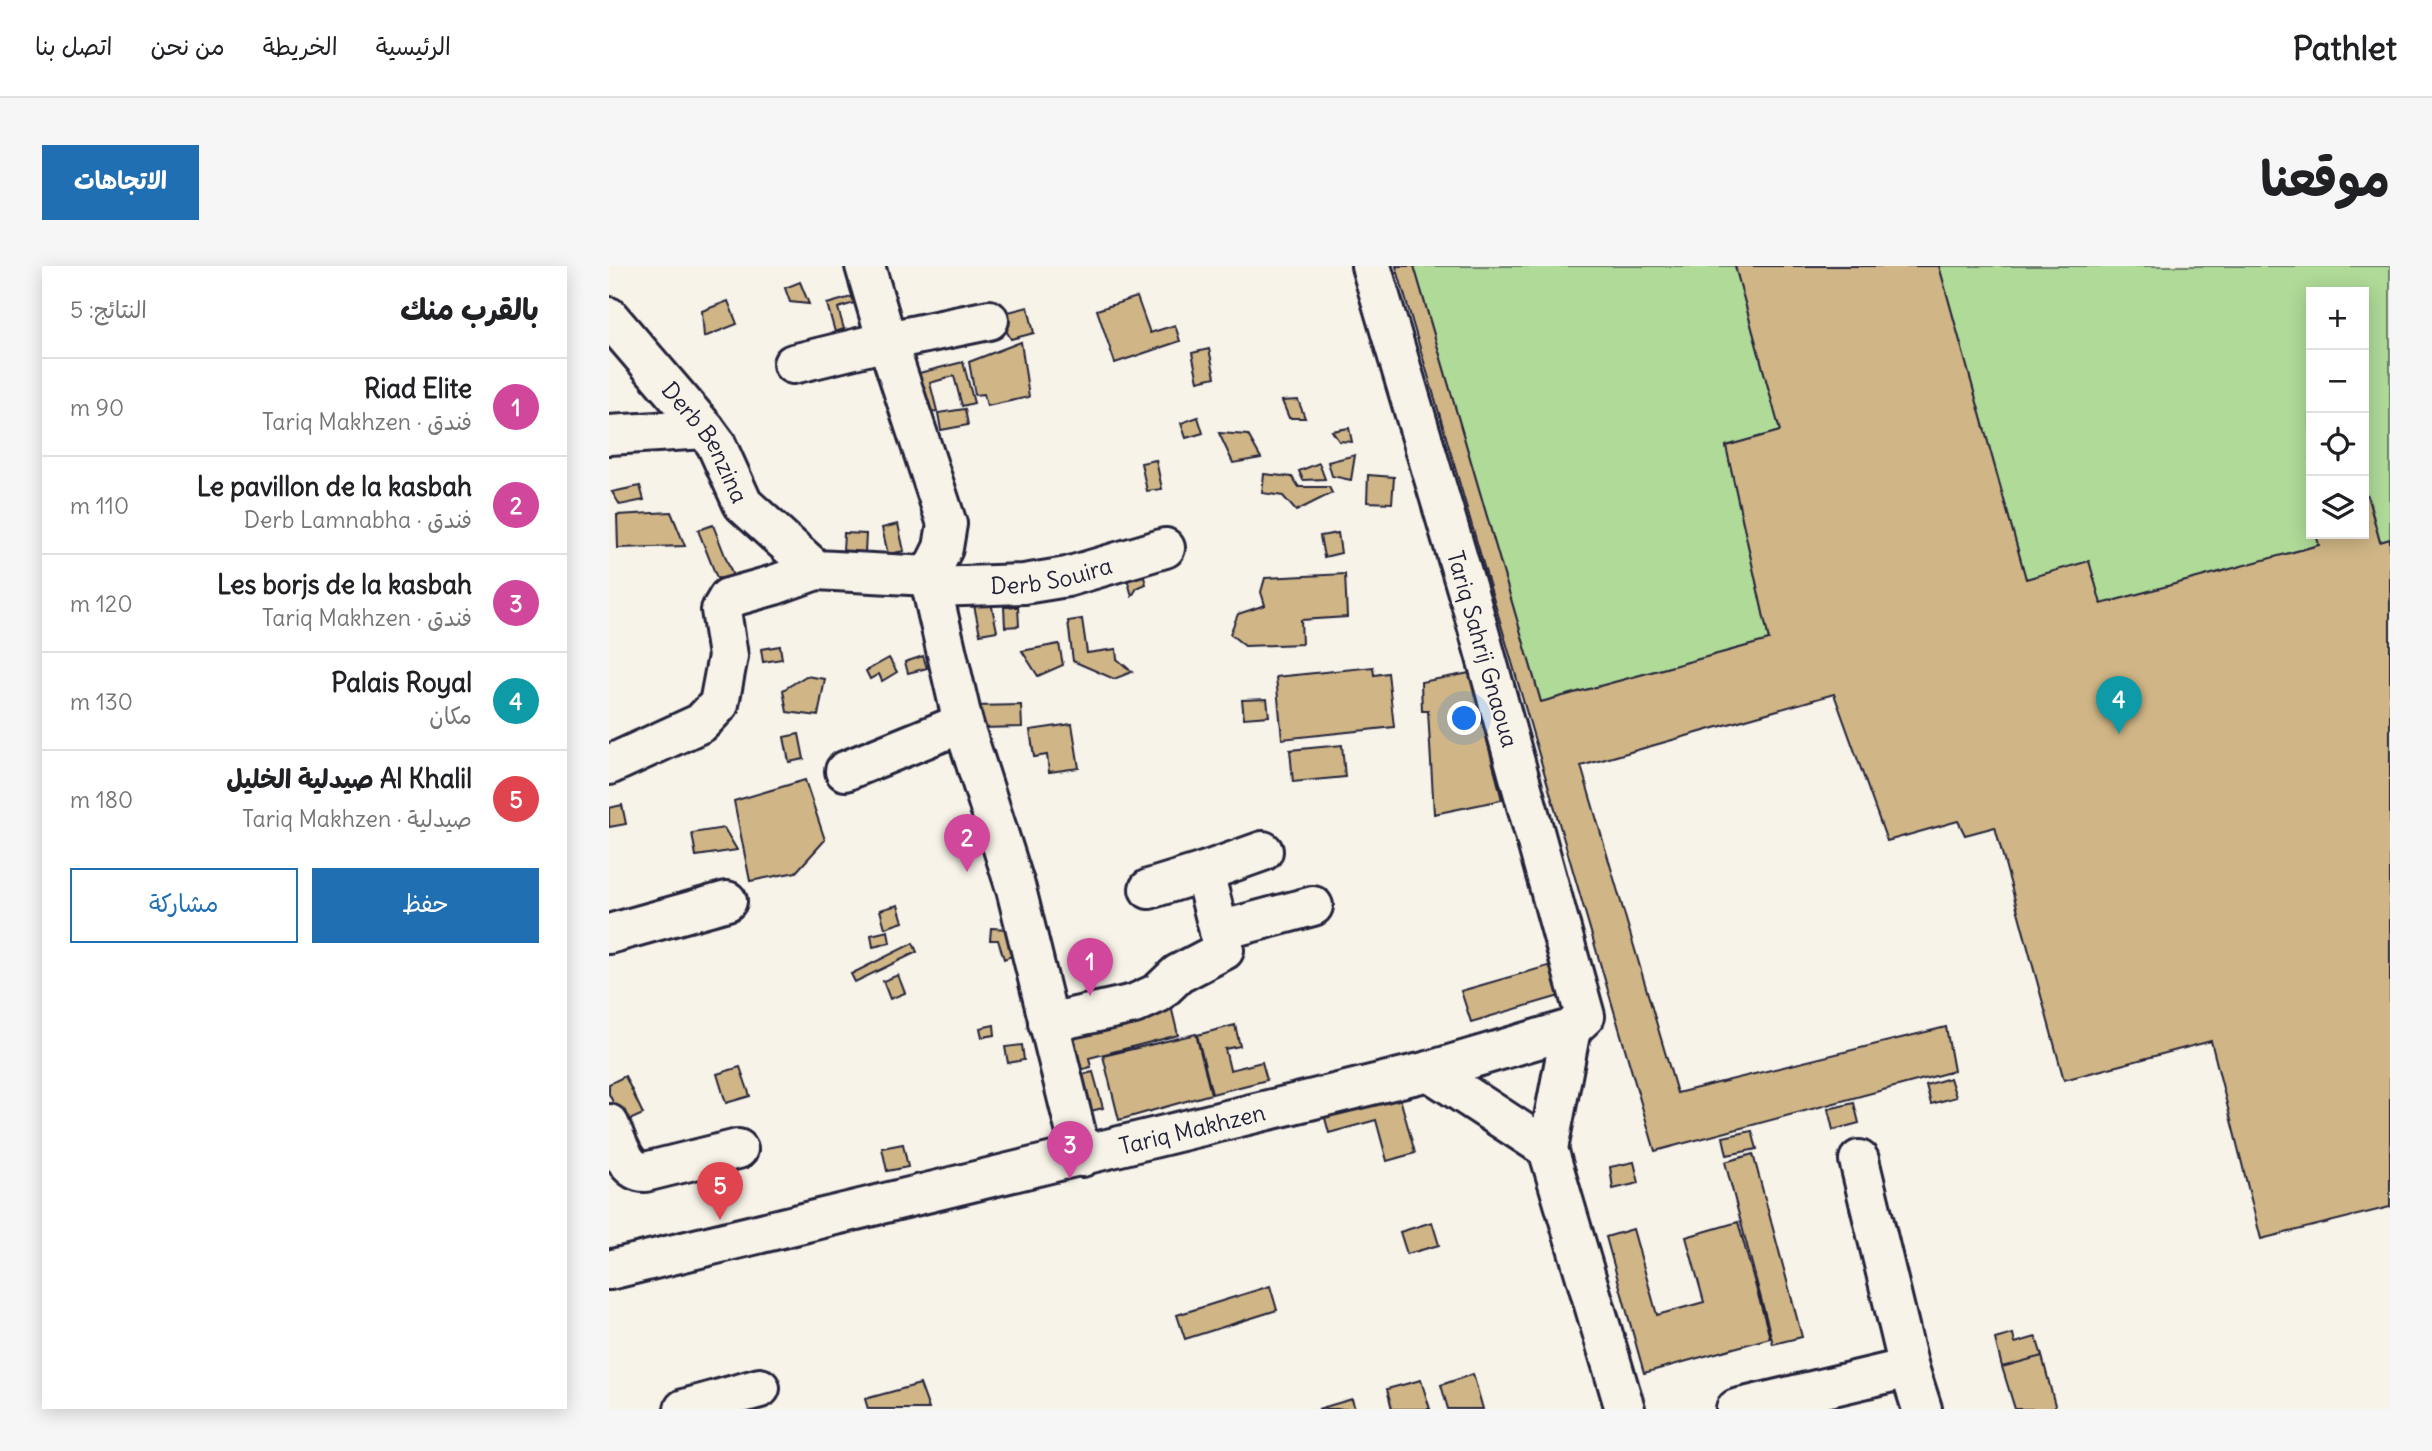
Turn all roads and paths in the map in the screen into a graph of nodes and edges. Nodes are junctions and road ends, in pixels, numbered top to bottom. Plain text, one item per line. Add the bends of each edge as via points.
1 (865, 266) edge
2 (1371, 266) edge
3 (609, 317) edge
4 (989, 320) dead end
5 (887, 341) junction
6 (793, 364) dead end
7 (705, 429) junction
8 (609, 435) edge
9 (1165, 548) dead end
10 (816, 570) junction
11 (931, 581) junction
12 (963, 723) junction
13 (609, 765) edge
14 (845, 771) dead end
15 (1263, 851) dead end
16 (1204, 872) junction
17 (1149, 889) dead end
18 (727, 901) dead end
19 (1313, 906) dead end
20 (1219, 931) junction
21 (609, 934) edge
22 (1048, 1023) junction
23 (1571, 1029) junction
24 (1429, 1071) junction
25 (609, 1124) edge
26 (1548, 1149) junction
27 (738, 1150) dead end
28 (1082, 1157) junction
29 (1859, 1160) dead end
30 (609, 1270) edge
31 (1909, 1368) junction
32 (760, 1388) dead end
33 (684, 1409) edge
34 (1625, 1409) edge
35 (1736, 1409) edge
36 (1922, 1409) edge

1 - 5 street
2 - 23 street, Tariq Sahrij Gnaoua via 1471,603 1585,1016
3 - 7 street, Derb Benzina
4 - 5 street
5 - 6 street
5 - 11 street via 947,524
7 - 8 street
7 - 10 street, Derb Benzina via 743,504
9 - 11 street, Derb Souira via 1035,583
10 - 11 street
10 - 13 street via 728,598 721,610 728,656 719,704 701,723
11 - 12 street
12 - 14 street
12 - 22 street via 1016,890
15 - 16 street
16 - 17 street
16 - 20 street
18 - 21 street
19 - 20 street
20 - 22 street via 1224,950 1185,970 1158,993 1134,1004
22 - 28 street
23 - 24 street, Tariq Makhzen
23 - 26 street
24 - 26 street
24 - 28 street, Tariq Makhzen
25 - 27 street via 636,1172
26 - 34 street
28 - 30 street, Tariq Makhzen
29 - 31 street
31 - 35 street
31 - 36 street
32 - 33 street

